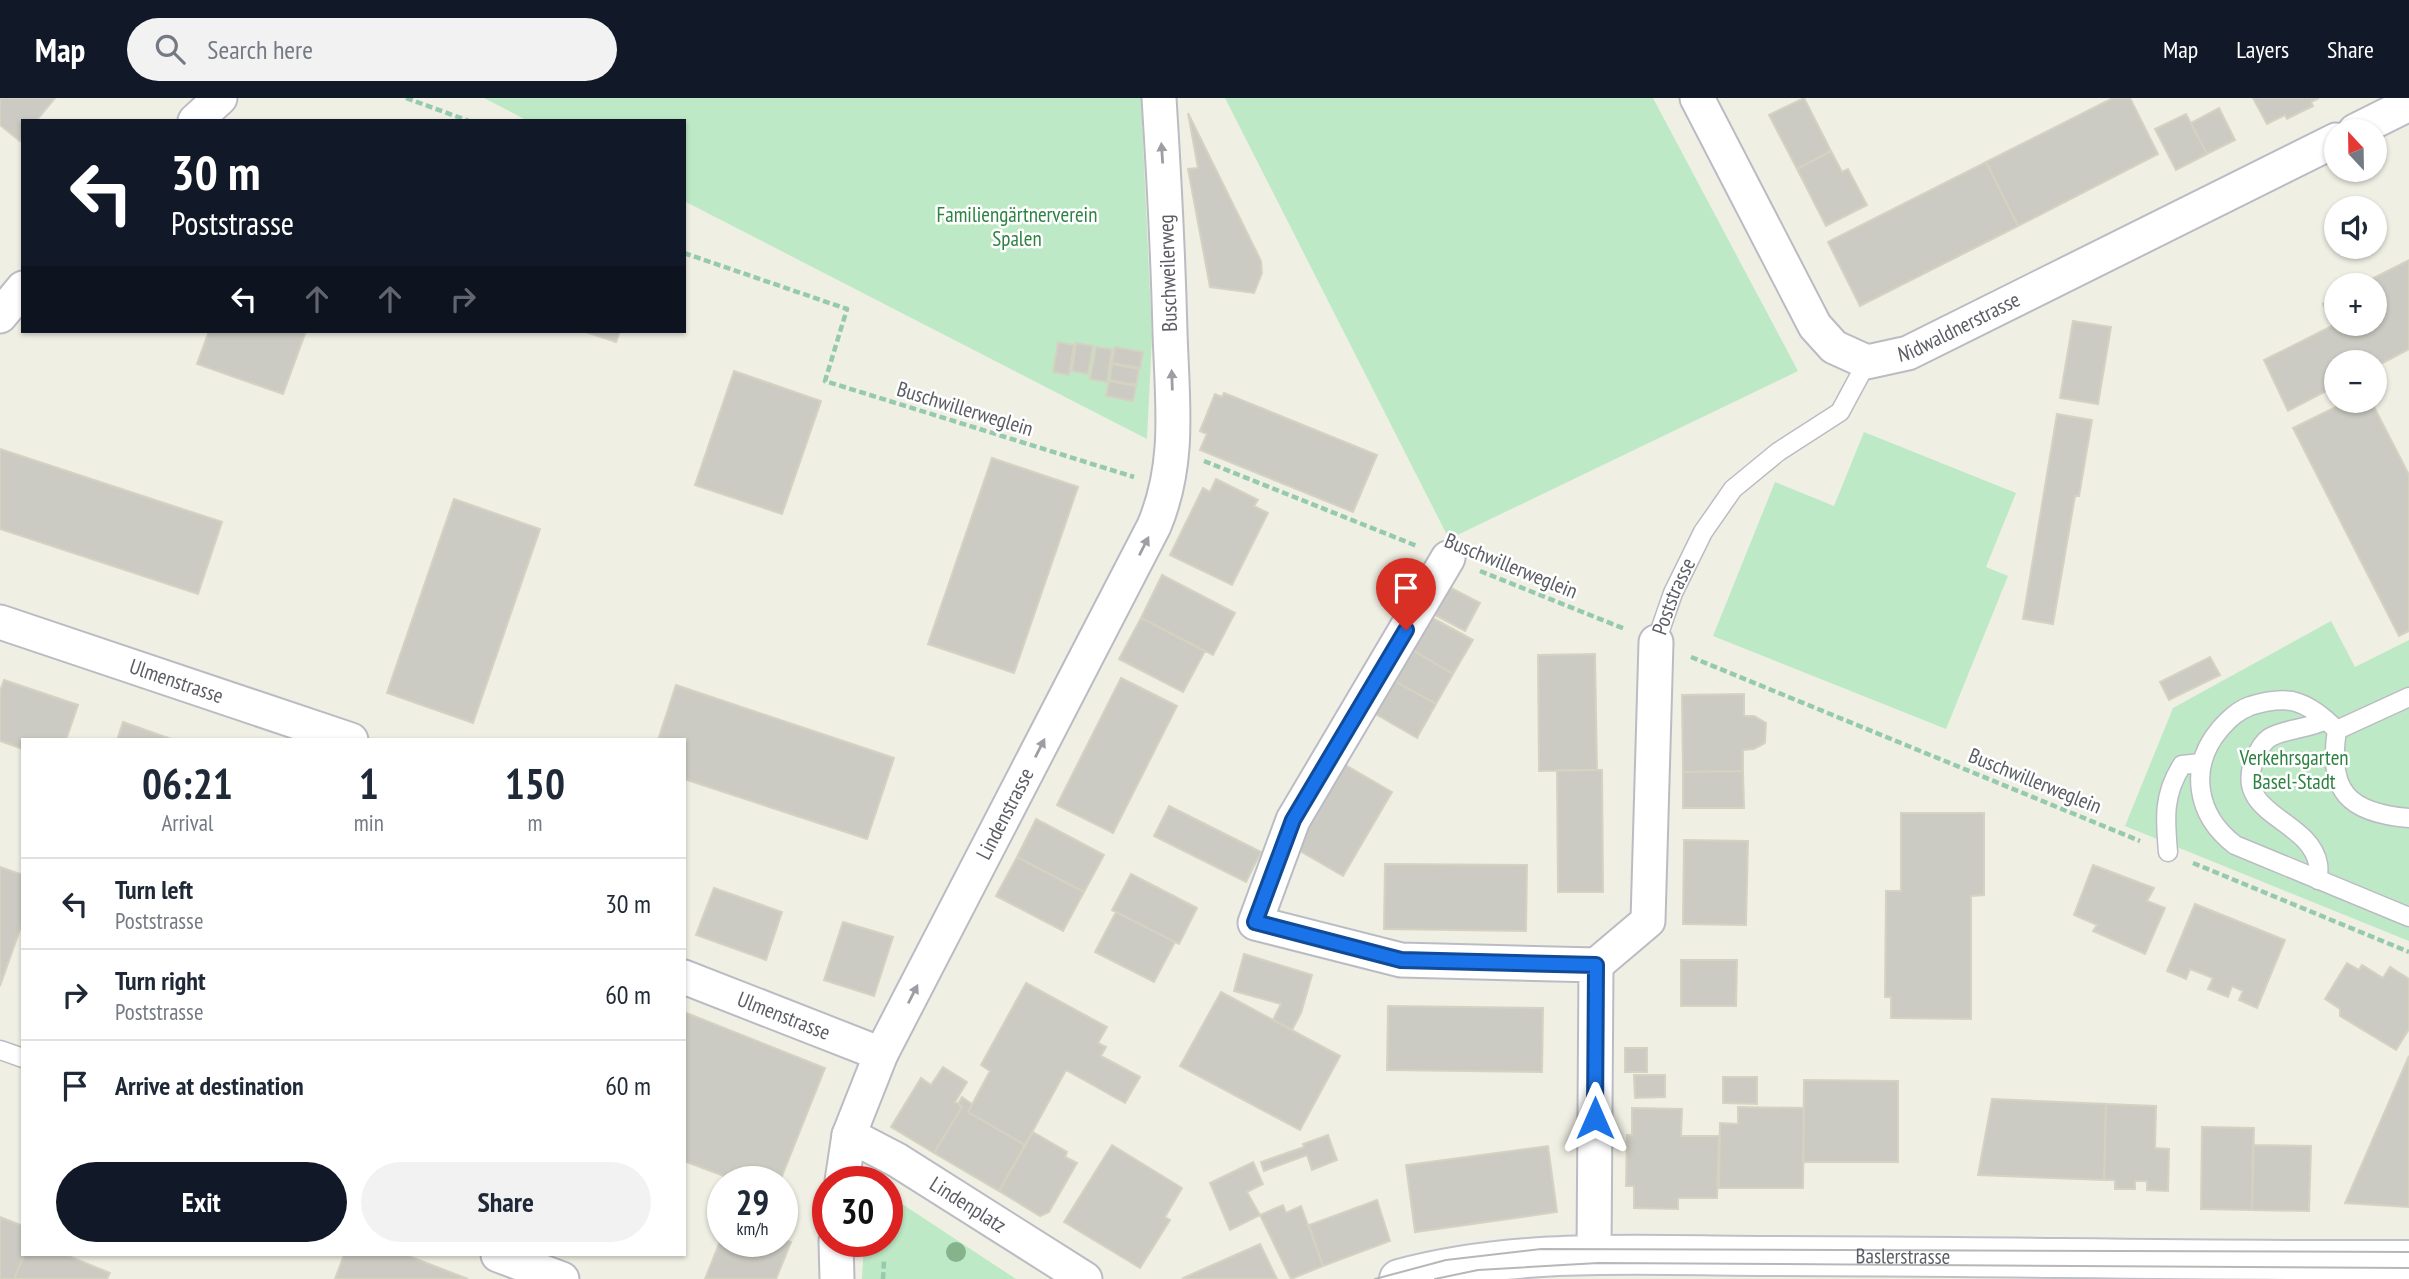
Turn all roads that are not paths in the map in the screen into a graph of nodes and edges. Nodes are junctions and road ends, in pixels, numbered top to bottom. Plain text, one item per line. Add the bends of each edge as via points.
1 (1159, 98) edge
2 (1697, 98) edge
3 (2409, 104) edge
4 (2379, 119) edge
5 (2324, 146) edge
6 (1867, 362) junction
7 (1174, 449) joint
8 (1448, 558) road end
9 (0, 622) edge
10 (1656, 642) joint
11 (2409, 697) edge
12 (2331, 725) junction
13 (345, 738) edge
14 (2201, 763) junction
15 (2409, 818) edge
16 (2168, 852) road end
17 (2318, 880) junction
18 (2409, 917) edge
19 (1596, 965) junction
20 (686, 978) edge
21 (0, 1050) edge
22 (881, 1054) junction
23 (21, 1057) edge
24 (849, 1135) junction
25 (844, 1166) edge
26 (501, 1256) edge
27 (1594, 1256) junction
28 (836, 1257) edge
29 (2409, 1260) edge
30 (2208, 1270) edge
31 (562, 1279) edge
32 (837, 1279) edge
33 (1085, 1279) edge
34 (1399, 1279) edge

7 -> 1 street, Buschweilerweg
2 - 6 street via 1815,326 1834,347
3 - 4 street
5 - 6 street, Nidwaldnerstrasse via 1908,354
6 - 10 lane, Poststrasse via 1840,412 1778,452 1733,489 1703,533 1673,593
22 -> 7 street, Lindenstrasse via 1154,526 1165,499
8 - 19 street via 1293,820 1255,922 1401,960
9 - 13 street, Ulmenstrasse
10 - 19 street, Poststrasse via 1648,921
11 - 12 lane
12 - 14 lane via 2314,710 2293,702 2262,702 2231,717 2209,742
12 - 15 lane via 2333,758 2343,790 2368,812
12 - 17 lane via 2265,741 2249,779 2253,795 2314,853
14 - 16 lane via 2182,765 2171,782
14 - 17 lane via 2202,796 2224,836
17 - 18 lane
19 - 27 street
20 - 22 street, Ulmenstrasse
21 - 23 lane
22 - 24 street, Lindenstrasse
24 - 25 street, Lindenstrasse
24 - 33 street, Lindenplatz via 897,1160
26 - 31 street
27 - 30 main road, Baslerstrasse via 1936,1257
27 - 34 main road, Baslerstrasse via 1476,1263
28 - 32 street
29 - 30 main road, Baslerstrasse

